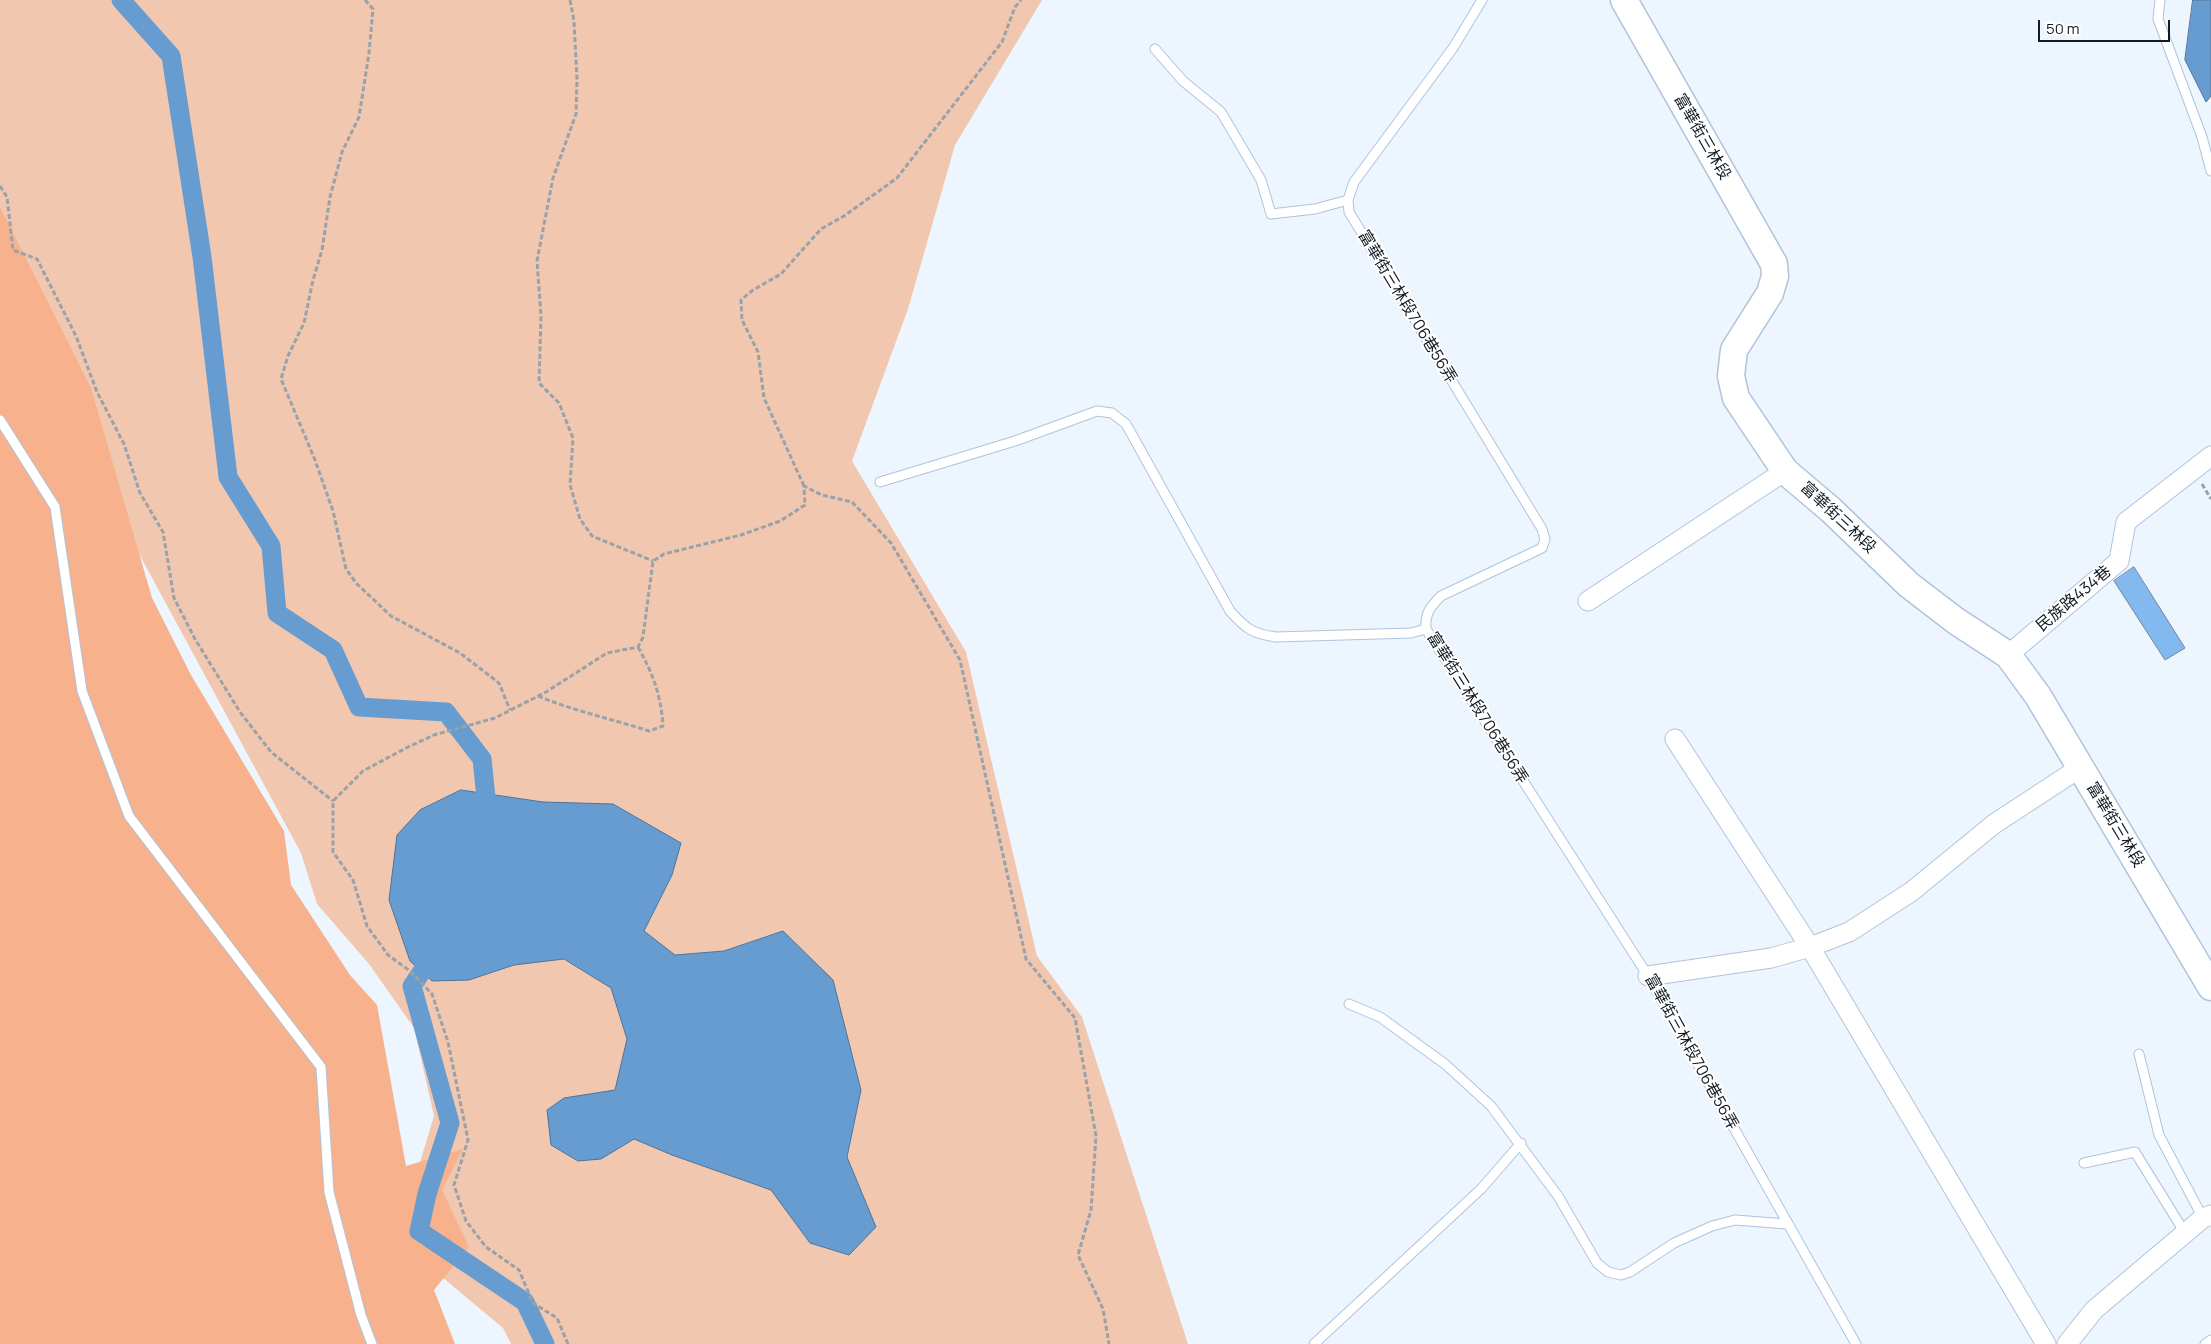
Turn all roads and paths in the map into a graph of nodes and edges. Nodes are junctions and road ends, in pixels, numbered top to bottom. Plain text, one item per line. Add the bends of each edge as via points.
1 (365, 0) edge
2 (570, 0) edge
3 (1021, 0) edge
4 (1482, 0) edge
5 (1624, 0) edge
6 (2160, 0) edge
7 (1155, 49) dead end
8 (2210, 165) edge
9 (0, 186) edge
10 (1348, 200) junction
11 (0, 420) edge
12 (2211, 456) edge
13 (1785, 471) junction
14 (880, 482) dead end
15 (804, 486) junction
16 (653, 561) junction
17 (1588, 601) dead end
18 (1426, 629) junction
19 (638, 647) junction
20 (2008, 656) junction
21 (538, 696) junction
22 (510, 710) junction
23 (1675, 739) dead end
24 (2080, 767) junction
25 (333, 800) junction
26 (1810, 947) junction
27 (1648, 976) junction
28 (2211, 986) edge
29 (1349, 1004) dead end
30 (2140, 1054) dead end
31 (1521, 1143) junction
32 (2084, 1163) dead end
33 (2207, 1217) edge
34 (1787, 1224) junction
35 (2185, 1234) junction
36 (2211, 1340) edge
37 (372, 1344) edge
38 (568, 1344) edge
39 (1109, 1344) edge
40 (1314, 1344) edge
41 (1856, 1344) edge
42 (2046, 1344) edge
43 (2067, 1344) edge
44 (2205, 1344) edge

1 - 22 path via 373,8 370,53 359,117 342,152 304,323 281,379 330,503 346,569 390,616 460,653 500,683
2 - 16 path via 577,79 576,114 553,178 537,261 539,384 559,403 573,438 570,485 580,519 592,536
3 - 15 path via 1015,7 1002,42 897,178 821,229 781,274 741,300 742,320 758,352 764,398
4 - 10 lane via 1453,48 1354,182
5 - 13 street, 富華街三林段 via 1774,264 1776,276 1770,292 1734,350 1731,376 1736,398
6 - 8 lane via 2158,19
7 - 10 lane via 1184,81 1221,112 1261,180 1270,214 1314,209
9 - 25 path via 7,197 14,250 38,260 124,444 140,492 163,532 174,598 195,639 240,712 271,752
10 - 18 lane, 富華街三林段706巷56弄 via 1349,212 1542,529 1545,539 1542,548 1441,596 1429,608
11 - 37 lane via 54,508 82,691 129,816 321,1067 330,1192 361,1315
12 - 20 street, 民族路434巷 via 2126,522 2119,561
13 - 17 street
13 - 20 street, 富華街三林段 via 1909,585
14 - 18 lane via 1014,441 1097,411 1112,413 1126,424 1230,611 1244,627 1258,634 1276,637 1411,633
15 - 16 path via 805,505 780,521 741,535 664,554
15 - 39 path via 822,496 852,502 891,543 960,660 1026,959 1075,1018 1096,1136 1091,1210 1078,1255 1103,1309
16 - 19 path via 643,637
18 - 27 lane, 富華街三林段706巷56弄
19 - 21 path via 607,653
19 - 21 path via 653,674 662,710 662,726 649,732 609,718 568,709
20 - 24 street, 富華街三林段 via 2038,696
21 - 22 path
22 - 25 path via 495,718 434,735 406,748 363,771
23 - 26 street
24 - 26 street via 1994,824 1910,892 1849,932
24 - 28 street, 富華街三林段
25 - 38 path via 333,852 353,880 367,926 388,955 410,971 432,994 448,1042 468,1140 454,1185 466,1221 486,1246 519,1270 533,1303 557,1318
26 - 27 street via 1771,958
26 - 42 street
27 - 34 lane, 富華街三林段706巷56弄
29 - 31 lane via 1380,1017 1445,1064 1491,1106
30 - 33 lane via 2159,1134
31 - 34 lane via 1558,1196 1598,1263 1608,1272 1622,1276 1674,1243 1720,1224 1735,1220
31 - 40 lane via 1481,1189
32 - 35 lane via 2135,1152
33 - 35 street
34 - 41 lane, 富華街三林段706巷56弄
35 - 43 street via 2094,1310
36 - 44 lane

